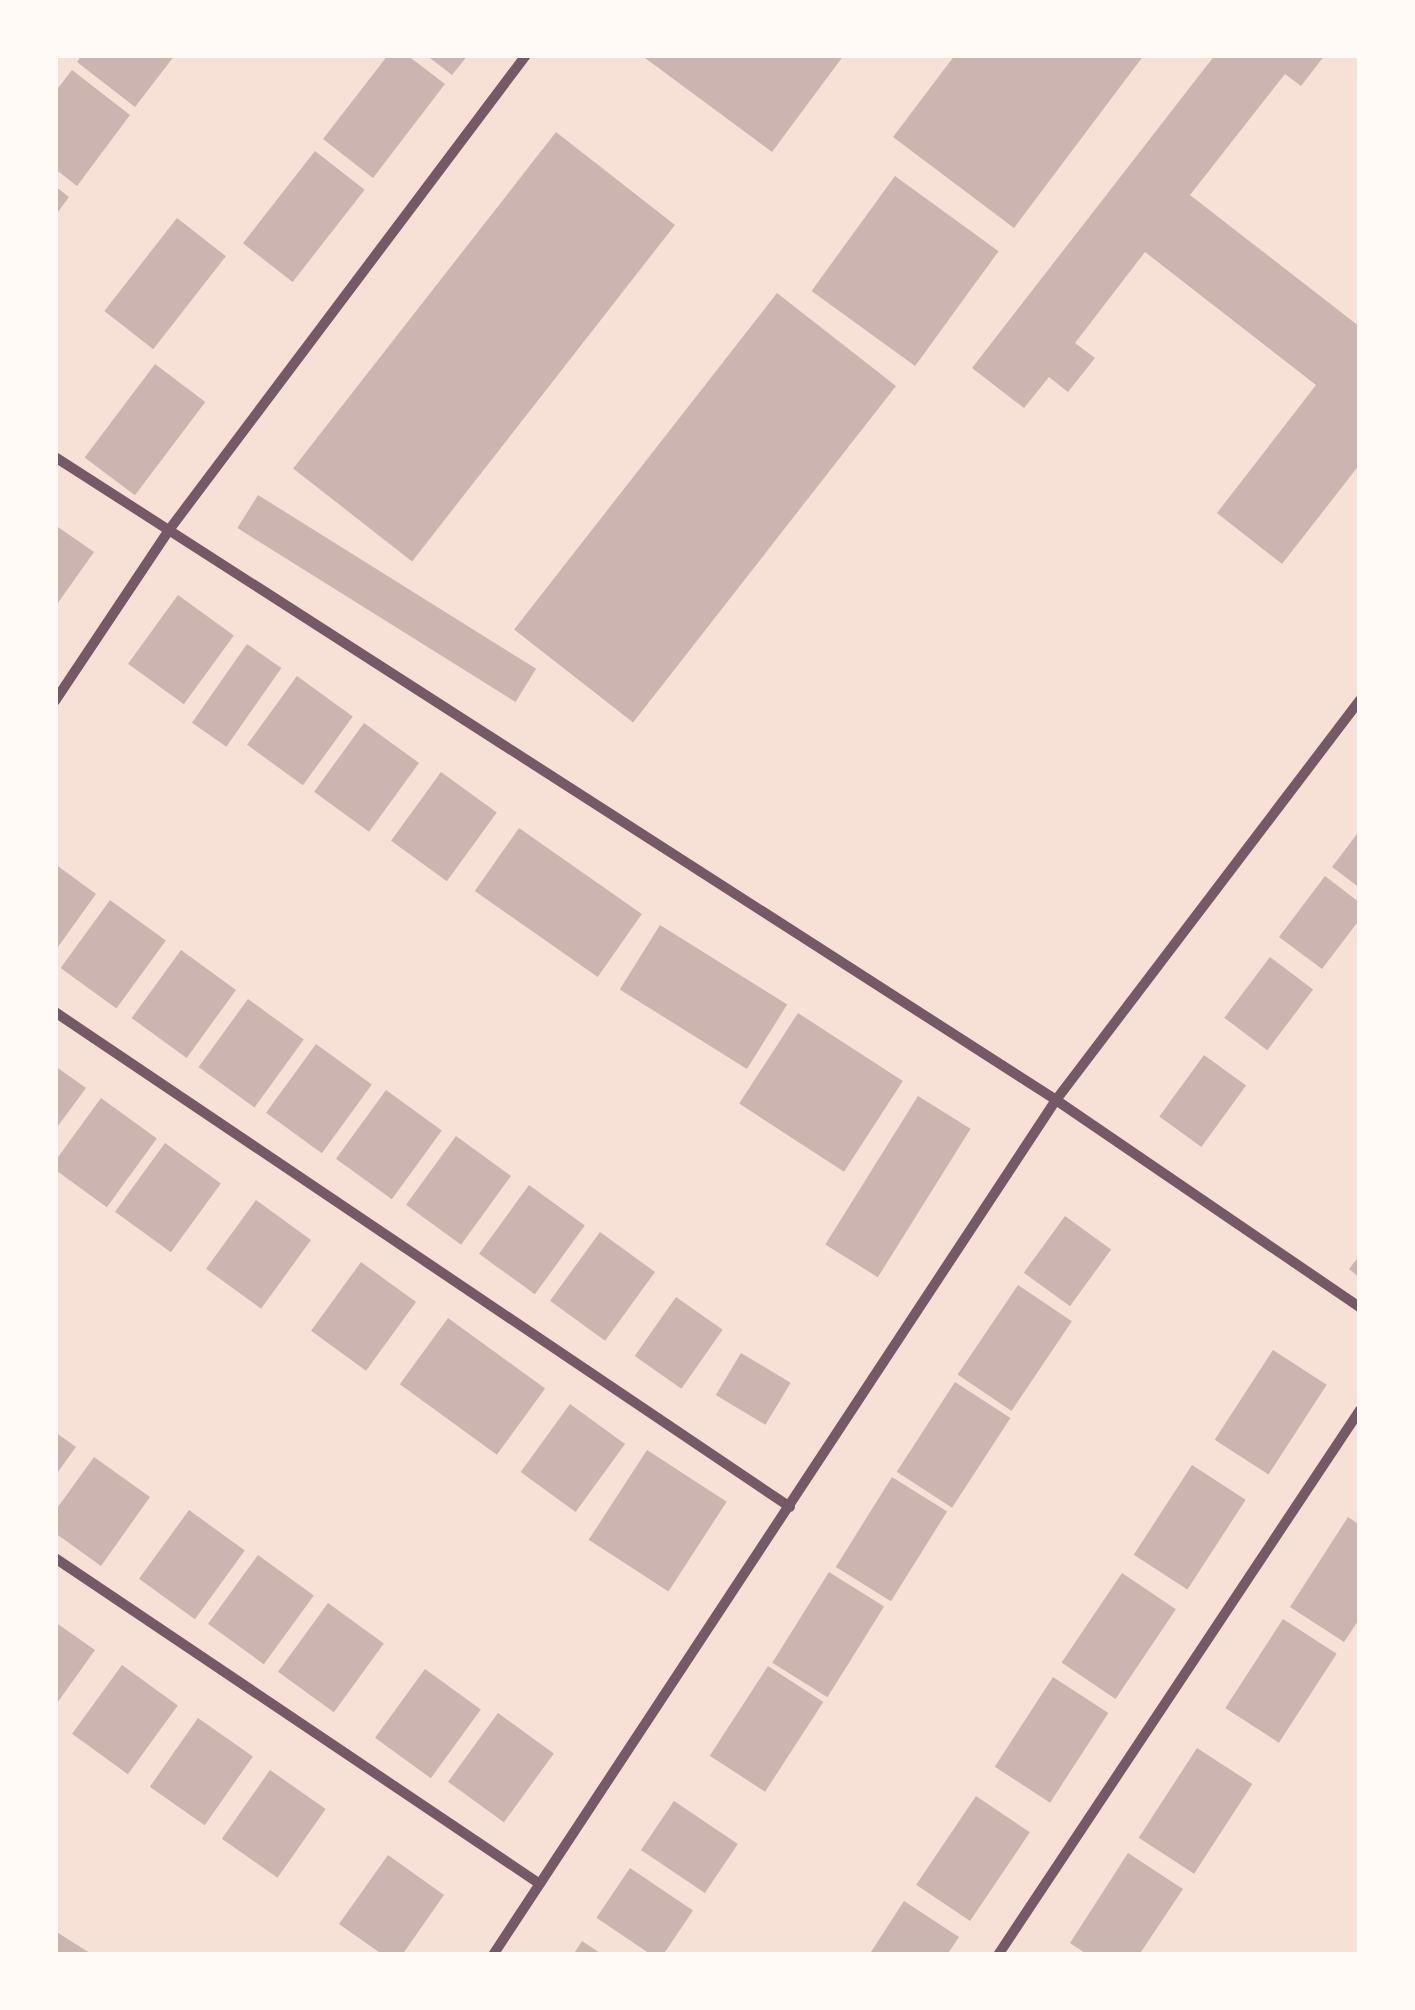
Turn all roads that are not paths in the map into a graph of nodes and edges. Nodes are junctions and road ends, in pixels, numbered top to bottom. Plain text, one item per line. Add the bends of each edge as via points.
1 (526, 55) edge
2 (55, 456) edge
3 (169, 530) junction
4 (1360, 700) edge
5 (55, 701) edge
6 (55, 1012) edge
7 (1056, 1100) junction
8 (1360, 1307) edge
9 (1360, 1410) edge
10 (790, 1508) junction
11 (55, 1558) edge
12 (540, 1884) junction
13 (493, 1955) edge
14 (998, 1955) edge

1 - 3 street
2 - 3 street
3 - 5 street
3 - 7 street
4 - 7 street
6 - 10 street
7 - 8 street
7 - 10 street
9 - 14 street
10 - 12 street
11 - 12 street
12 - 13 street

